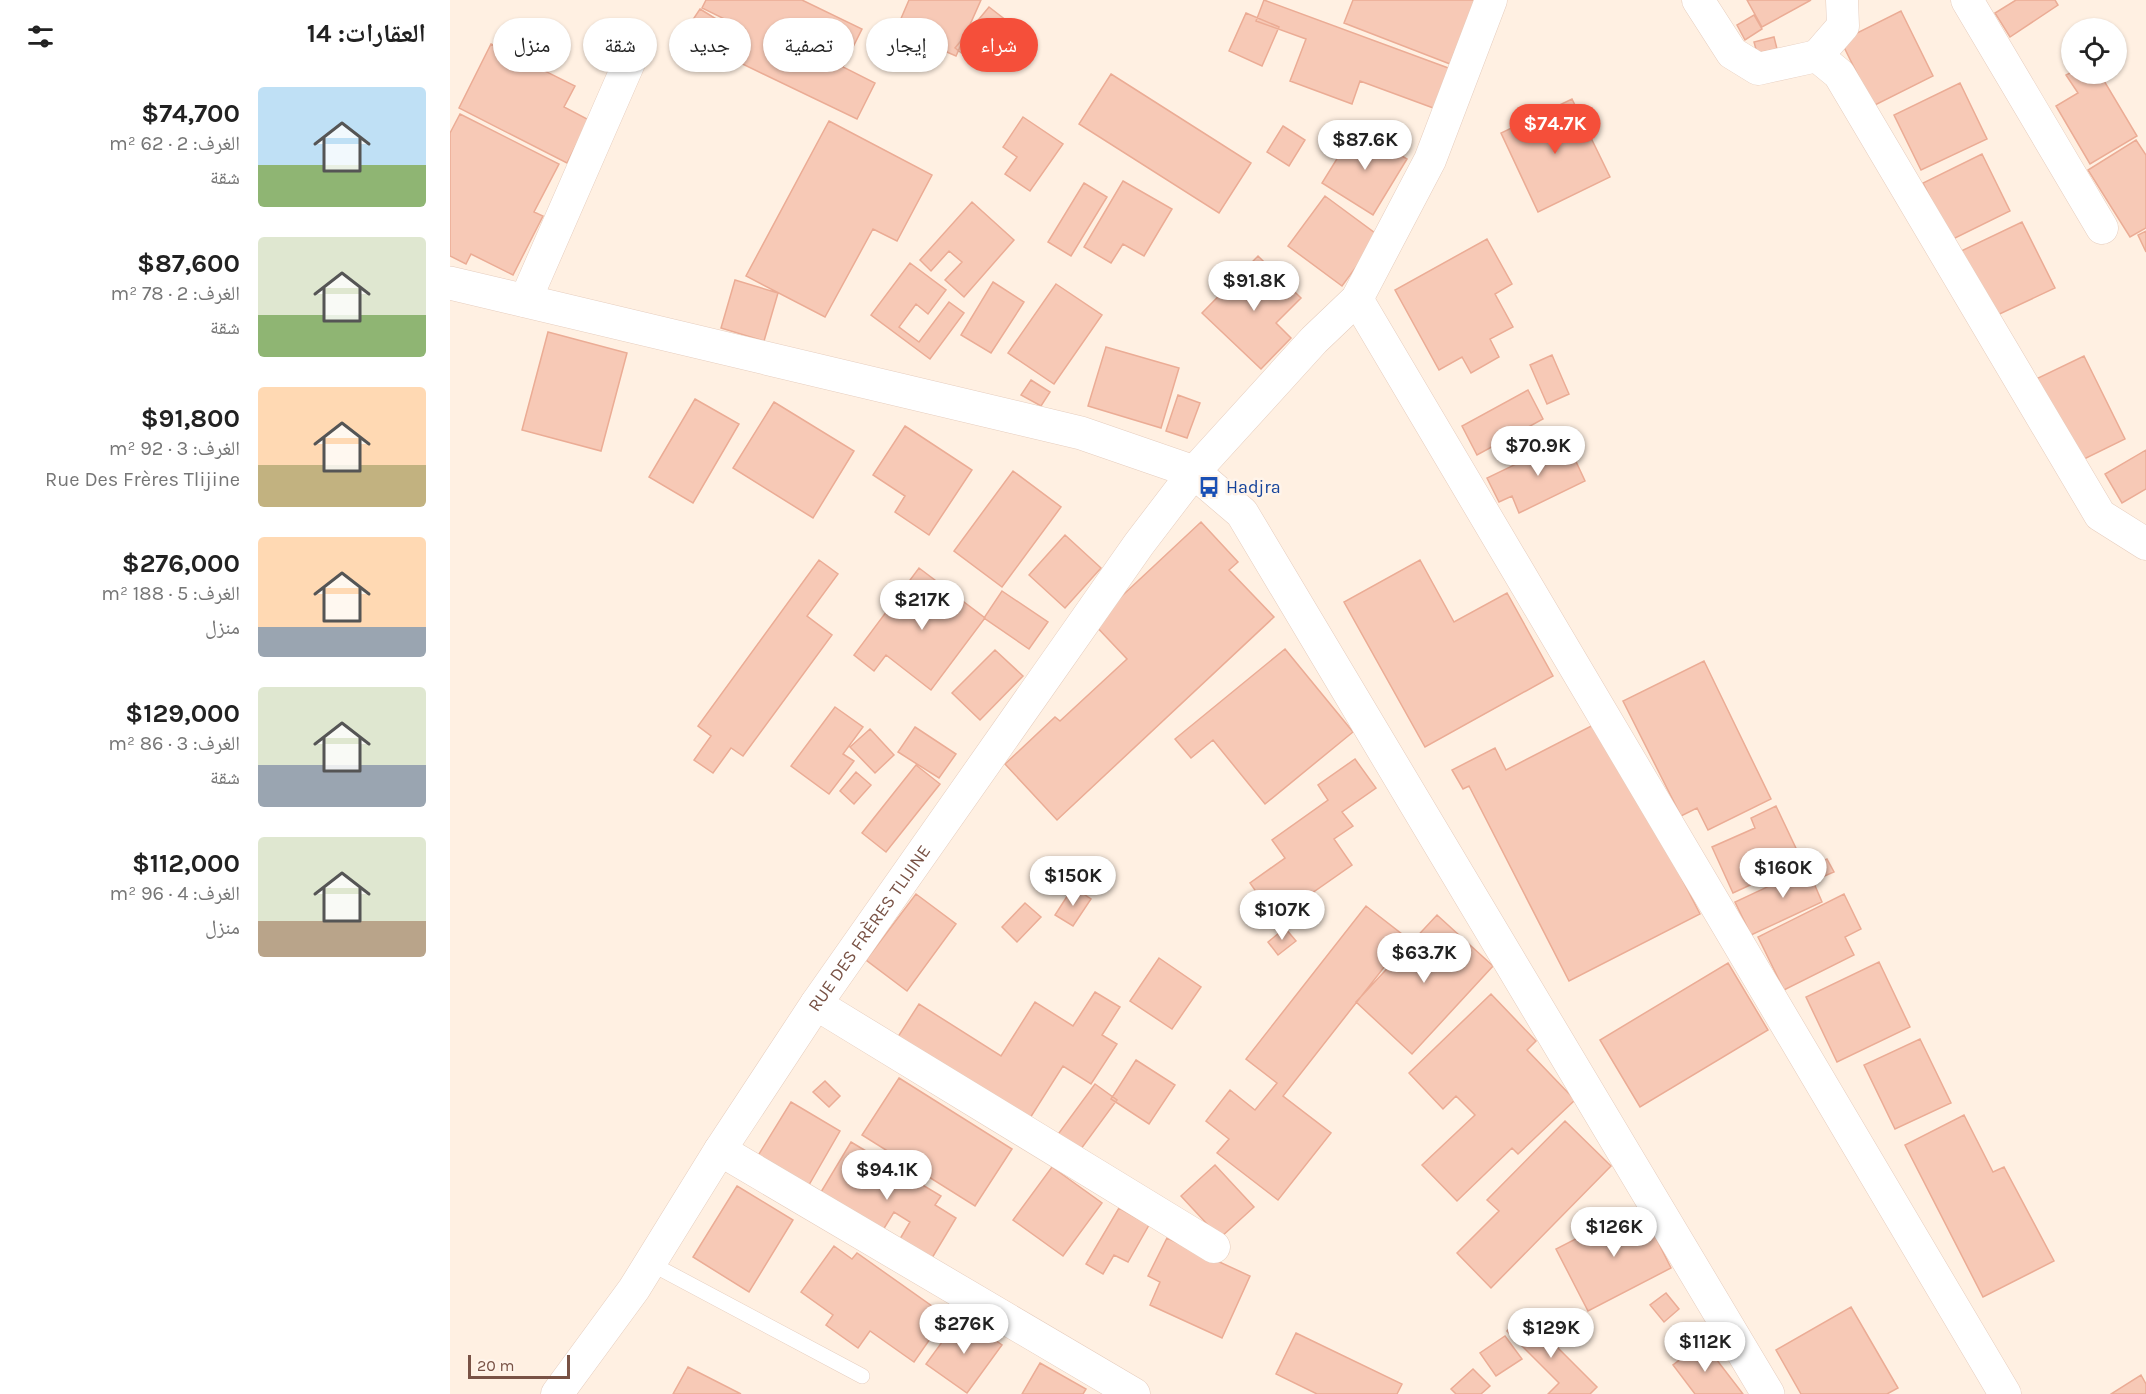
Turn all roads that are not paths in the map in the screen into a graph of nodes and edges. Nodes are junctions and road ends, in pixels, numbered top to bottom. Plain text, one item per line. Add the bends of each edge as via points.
1 (1491, 0) edge
2 (1698, 0) edge
3 (1842, 0) edge
4 (1967, 0) edge
5 (1817, 56) junction
6 (625, 72) edge
7 (2102, 228) dead end
8 (450, 283) edge
9 (1357, 299) junction
10 (525, 301) junction
11 (1194, 472) junction
12 (2146, 544) edge
13 (816, 1005) junction
14 (720, 1150) junction
15 (1214, 1247) dead end
16 (650, 1263) junction
17 (862, 1376) dead end
18 (562, 1392) edge
19 (1134, 1394) edge
20 (1768, 1394) edge
21 (2005, 1394) edge

1 - 9 street, RUE DES FRÈRES TLIJINE via 1430,160
2 - 5 street via 1732,53 1758,69
3 - 5 street via 1843,26
4 - 7 street
5 - 12 street via 1839,74 2100,515
6 - 10 street
8 - 10 street
9 - 11 street, RUE DES FRÈRES TLIJINE via 1314,340
9 - 21 street
10 - 11 street via 1081,433
11 - 13 street, RUE DES FRÈRES TLIJINE via 1139,544
11 - 20 street via 1242,513
13 - 14 street, RUE DES FRÈRES TLIJINE
13 - 15 street
14 - 16 street, RUE DES FRÈRES TLIJINE
14 - 19 street
16 - 17 lane
16 - 18 street, RUE DES FRÈRES TLIJINE

